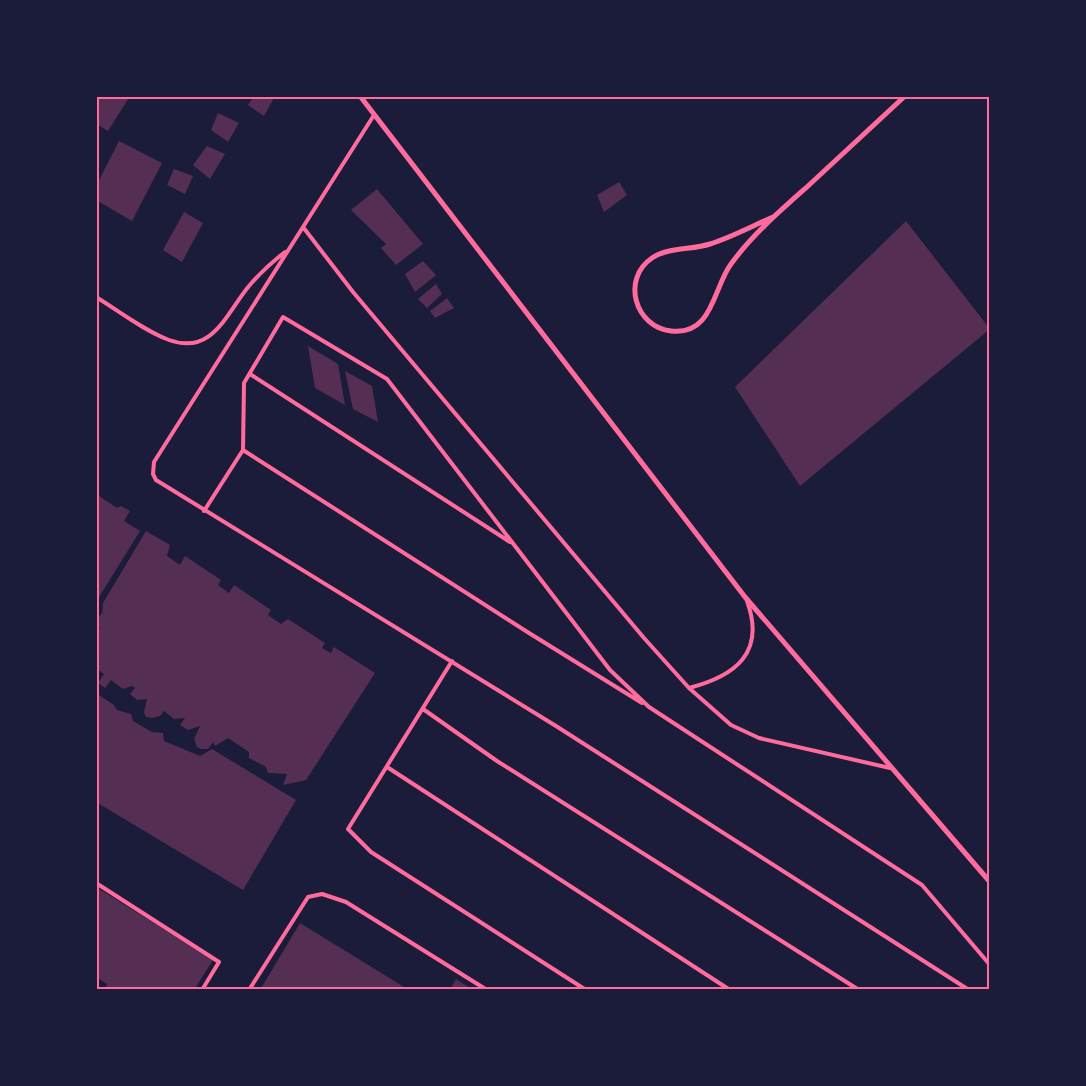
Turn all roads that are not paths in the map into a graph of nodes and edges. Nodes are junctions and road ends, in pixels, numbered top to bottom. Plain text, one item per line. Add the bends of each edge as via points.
1 (360, 96) edge
2 (905, 96) edge
3 (374, 115) junction
4 (773, 217) junction
5 (303, 227) junction
6 (289, 249) junction
7 (96, 297) edge
8 (250, 374) junction
9 (243, 450) junction
10 (204, 511) junction
11 (515, 545) junction
12 (745, 597) junction
13 (452, 661) junction
14 (689, 688) junction
15 (649, 707) junction
16 (423, 709) junction
17 (387, 767) junction
18 (890, 768) junction
19 (990, 882) edge
20 (96, 883) edge
21 (990, 965) edge
22 (202, 990) edge
23 (249, 990) edge
24 (487, 990) edge
25 (586, 990) edge
26 (730, 990) edge
27 (859, 990) edge
28 (969, 990) edge

1 - 3 street
2 - 4 street
3 - 5 lane
3 - 12 street
4 - 4 street via 711,244 652,258 640,272 635,287 641,313 653,325 668,331 684,331 699,324 711,309 731,264
5 - 6 lane
5 - 14 lane via 353,292
6 - 7 lane via 248,286 222,325 199,341 180,342 162,337
6 - 10 lane via 154,462 156,480
8 - 9 lane via 244,383
8 - 11 lane
8 - 11 lane via 283,317 387,379
9 - 10 lane
9 - 15 lane
10 - 13 lane
11 - 15 lane via 610,670
12 - 14 lane via 752,616 752,637 744,657 730,672 712,682
12 - 18 street
13 - 16 lane
13 - 28 lane
14 - 18 lane via 731,725 759,738
15 - 21 lane via 922,885
16 - 17 lane
16 - 27 lane via 497,761
17 - 25 lane via 348,829 371,852
17 - 26 lane
18 - 19 street
20 - 22 lane via 219,962
23 - 24 lane via 308,897 322,894 346,902

